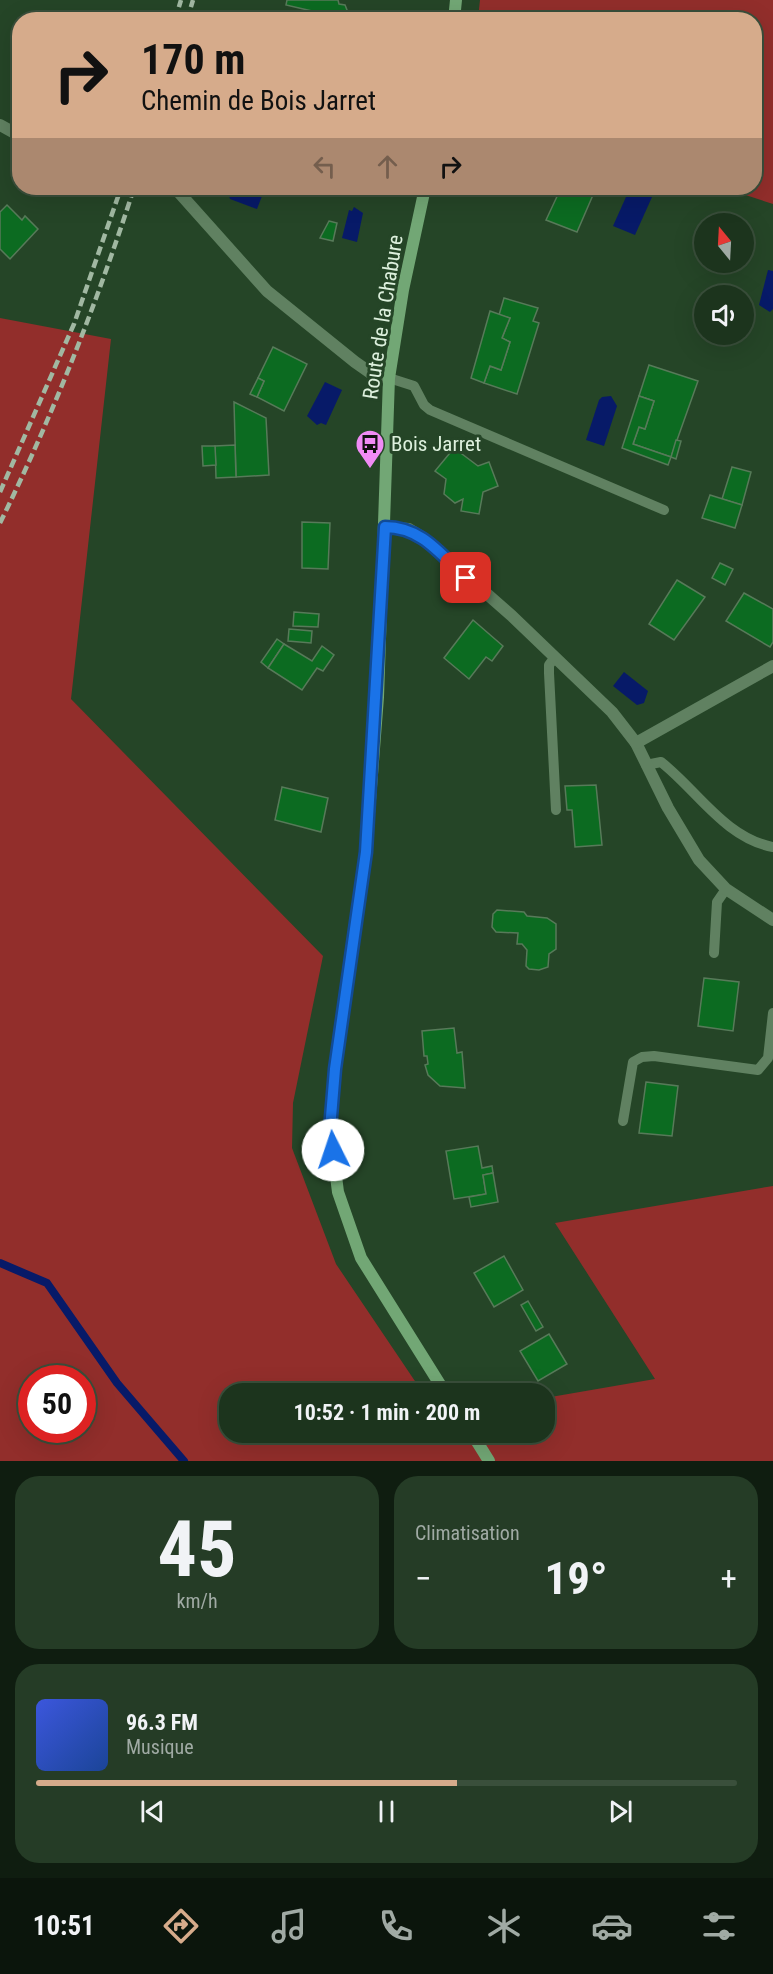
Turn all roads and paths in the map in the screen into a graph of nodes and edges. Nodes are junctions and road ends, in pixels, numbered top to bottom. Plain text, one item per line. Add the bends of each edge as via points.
1 (181, 195) edge
2 (423, 195) edge
3 (389, 378) junction
4 (664, 510) dead end
5 (385, 527) junction
6 (555, 657) junction
7 (773, 666) edge
8 (636, 743) junction
9 (646, 765) junction
10 (556, 810) dead end
11 (773, 848) edge
12 (726, 889) junction
13 (773, 920) edge
14 (714, 953) dead end
15 (773, 1013) edge
16 (623, 1121) dead end
17 (439, 1383) edge
18 (478, 1443) edge
19 (489, 1461) edge

1 - 3 street via 267,291 355,362 375,376
2 - 3 main road, Route de la Chabure
3 - 4 lane via 414,386 429,410
3 - 5 main road, Route de la Chabure
5 - 6 street via 401,527 422,537
5 - 17 main road, Route de la Chabure via 366,852 330,1129 338,1192 361,1258
6 - 8 street via 612,712
6 - 10 lane via 549,673
7 - 8 street
8 - 9 street
9 - 11 lane via 661,762 746,838
9 - 12 street via 699,860
12 - 13 street
12 - 14 lane via 717,902
15 - 16 lane via 768,1058 758,1070 654,1056 642,1056 633,1062
18 - 19 main road

